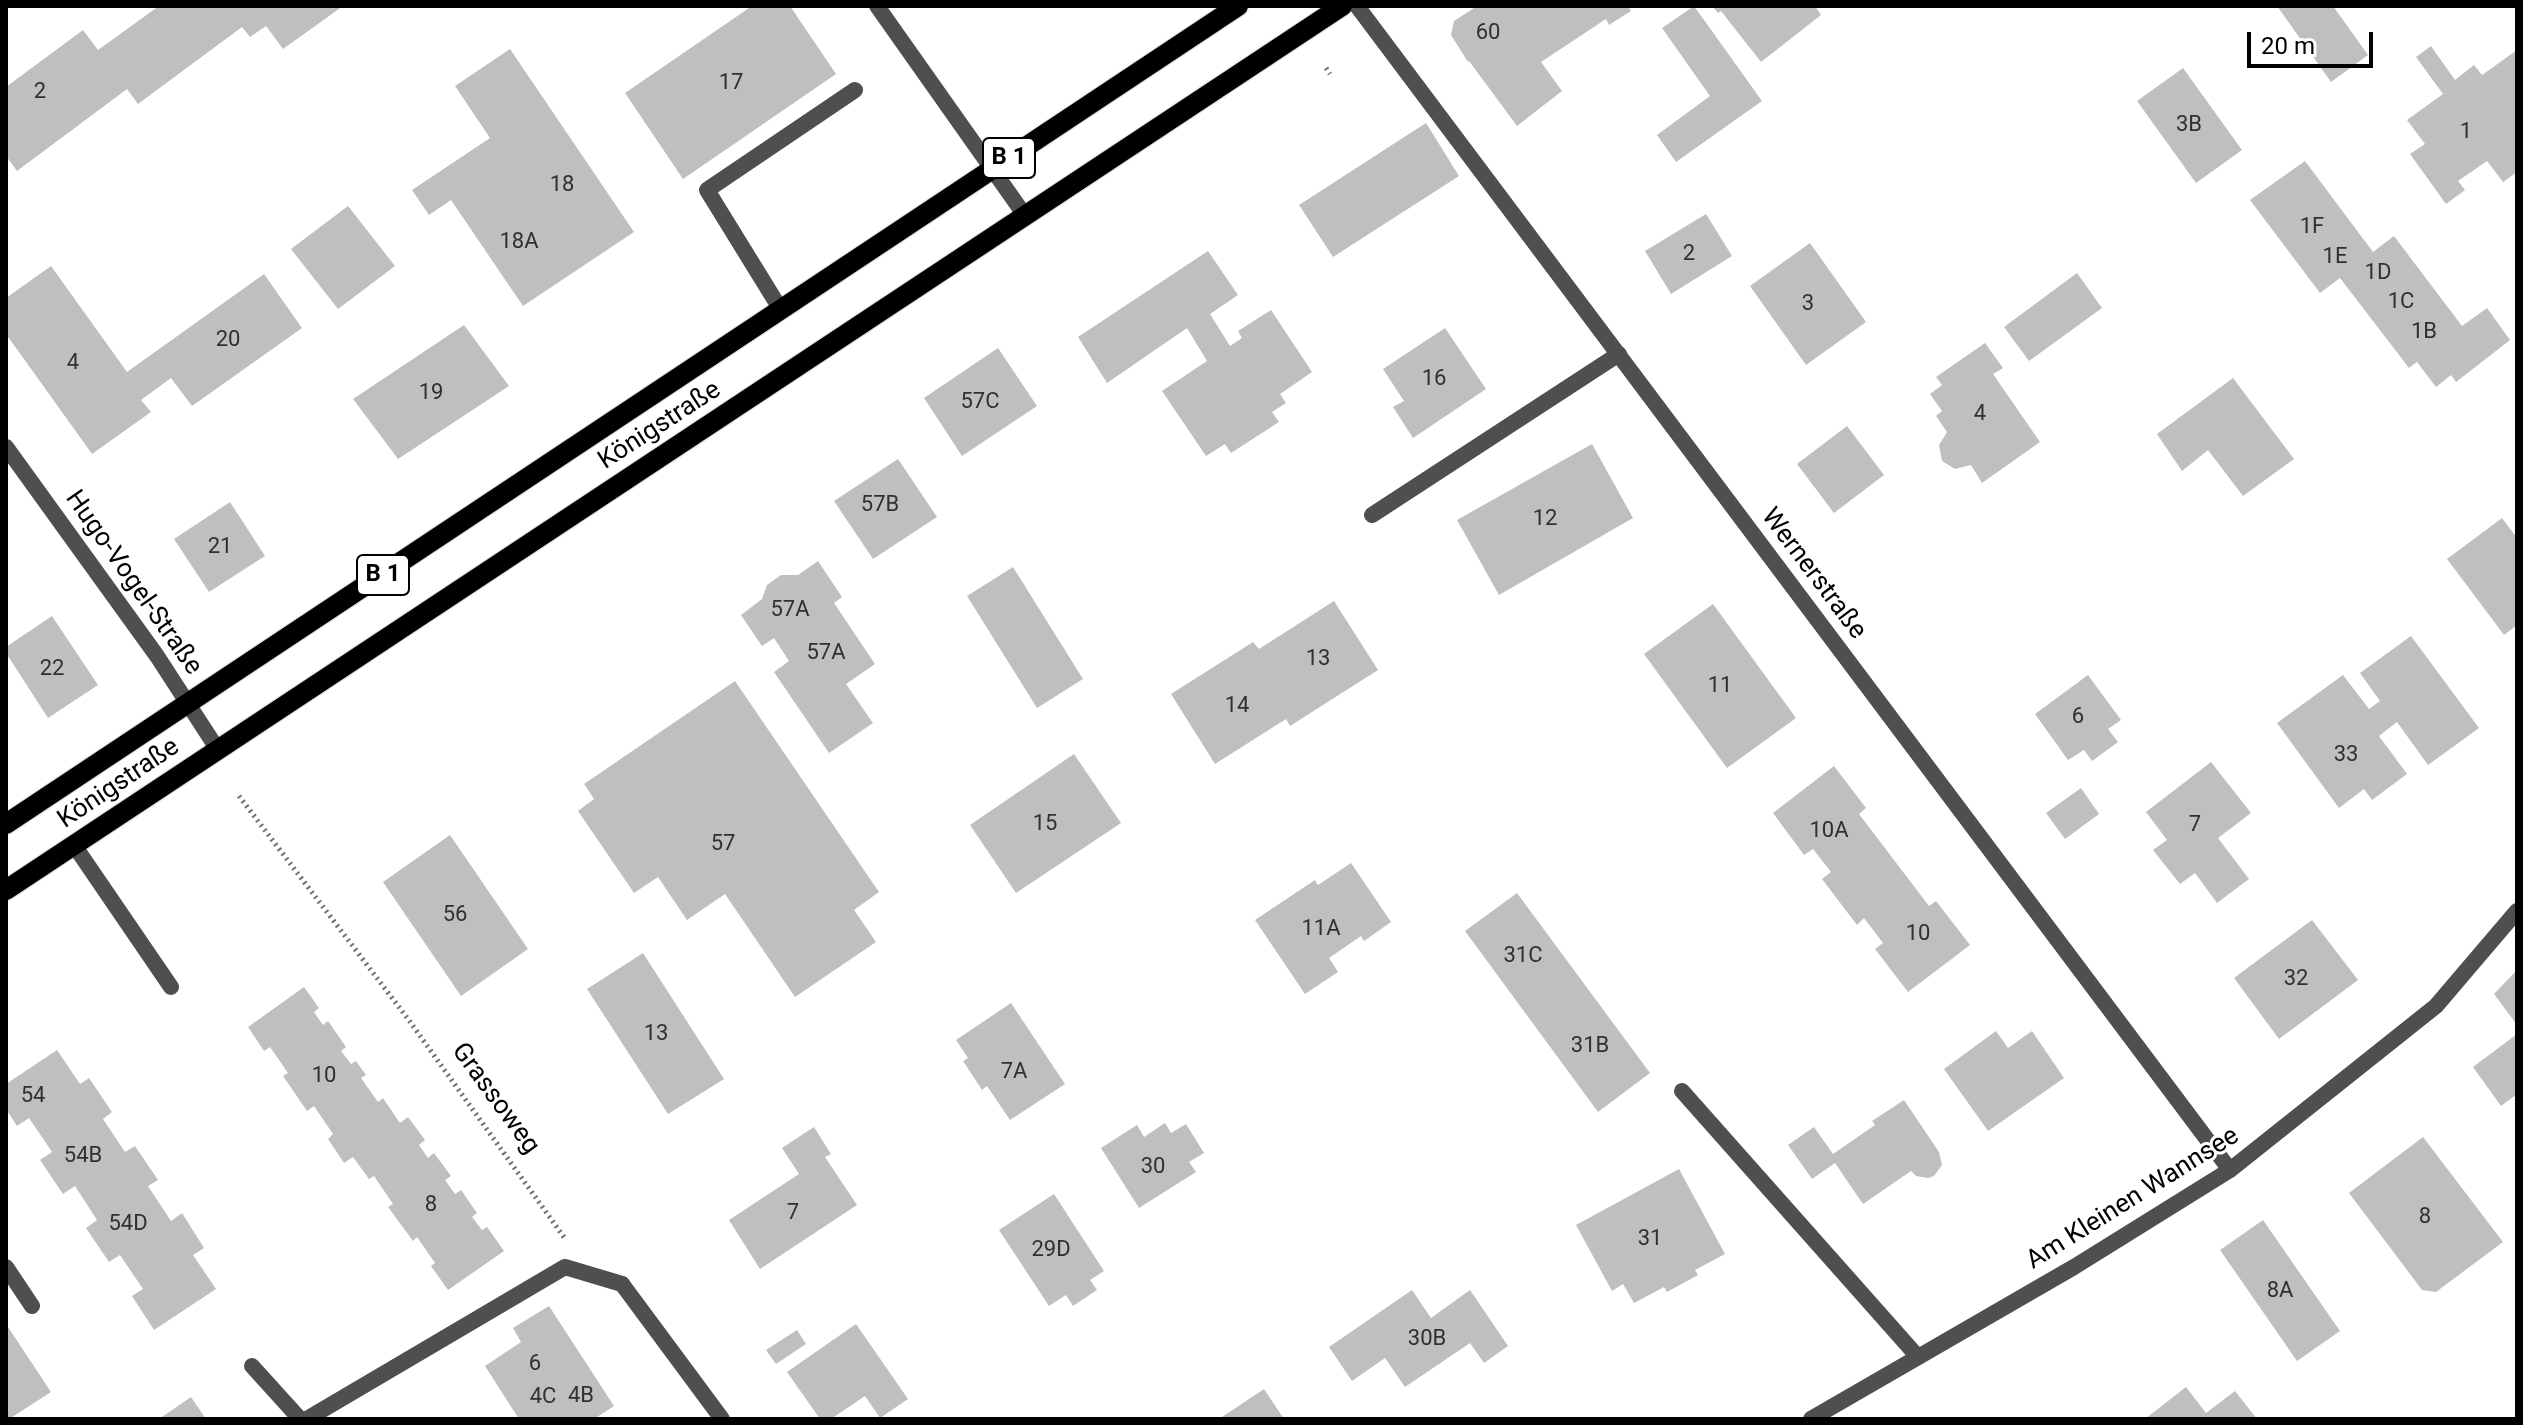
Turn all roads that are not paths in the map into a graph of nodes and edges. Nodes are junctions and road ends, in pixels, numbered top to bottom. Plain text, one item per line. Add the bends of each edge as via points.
1 (877, 6) edge
2 (1238, 6) edge
3 (1342, 6) edge
4 (1357, 6) edge
5 (855, 90) dead end
6 (992, 169) junction
7 (1026, 217) junction
8 (781, 310) junction
9 (1619, 354) junction
10 (6, 447) edge
11 (1372, 515) dead end
12 (189, 704) junction
13 (218, 750) junction
14 (6, 824) edge
15 (74, 845) junction
16 (6, 890) edge
17 (2517, 911) edge
18 (171, 987) dead end
19 (1682, 1091) dead end
20 (2230, 1170) junction
21 (6, 1267) edge
22 (32, 1306) dead end
23 (1918, 1357) junction
24 (252, 1366) dead end
25 (300, 1419) edge
26 (307, 1419) edge
27 (722, 1419) edge
28 (1811, 1419) edge

1 - 6 street
2 - 6 main road, Königstraße / B 1
3 - 7 main road, Königstraße / B 1
4 - 9 street, Wernerstraße
5 - 8 street via 707,190
6 - 7 street
6 - 8 main road, Königstraße / B 1
7 - 13 main road, Königstraße / B 1
8 - 12 main road, Königstraße / B 1
9 - 11 street
9 - 20 street, Wernerstraße
10 - 12 street, Hugo-Vogel-Straße
12 - 13 street, Hugo-Vogel-Straße
12 - 14 main road, Königstraße / B 1
13 - 15 main road, Königstraße / B 1
15 - 16 main road, Königstraße / B 1
15 - 18 street
17 - 20 street, Am Kleinen Wannsee via 2436,1006
19 - 23 street
20 - 23 street, Am Kleinen Wannsee
21 - 22 street
23 - 28 street, Am Kleinen Wannsee
24 - 25 street
26 - 27 street via 565,1267 622,1284

